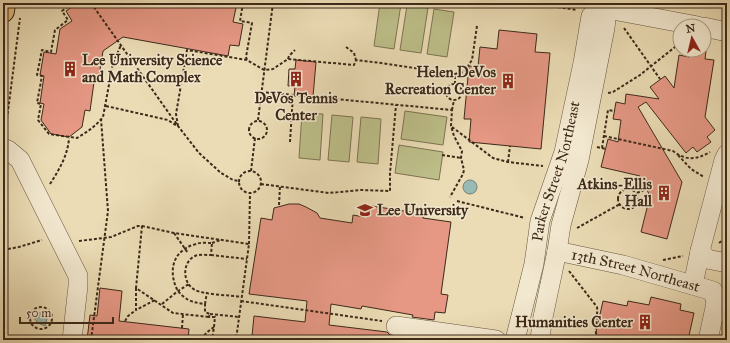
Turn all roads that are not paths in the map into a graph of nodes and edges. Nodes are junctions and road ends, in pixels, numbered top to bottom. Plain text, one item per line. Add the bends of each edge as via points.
1 (599, 4) edge
2 (672, 20) edge
3 (712, 29) edge
4 (727, 32) edge
5 (3, 144) edge
6 (720, 152) edge
7 (700, 250) junction
8 (557, 251) junction
9 (727, 263) edge
10 (693, 285) junction
11 (396, 326) road end
12 (459, 338) edge
13 (72, 340) edge
14 (496, 340) edge
15 (515, 340) edge
16 (540, 340) edge
17 (708, 340) edge

1 - 2 street
1 - 8 street, Parker Street Northeast via 606,19 605,28 579,160 560,225
1 - 15 street, Parker Street Northeast via 591,16 564,152 540,222 534,264
3 - 4 street
5 - 13 street via 20,160 78,276
6 - 7 street via 724,160
7 - 9 street via 707,259
7 - 10 street
8 - 10 street, 13th Street Northeast
8 - 16 street, Parker Street Northeast
10 - 17 street, 13th Street Northeast via 714,291 716,303
11 - 12 street
12 - 14 street

